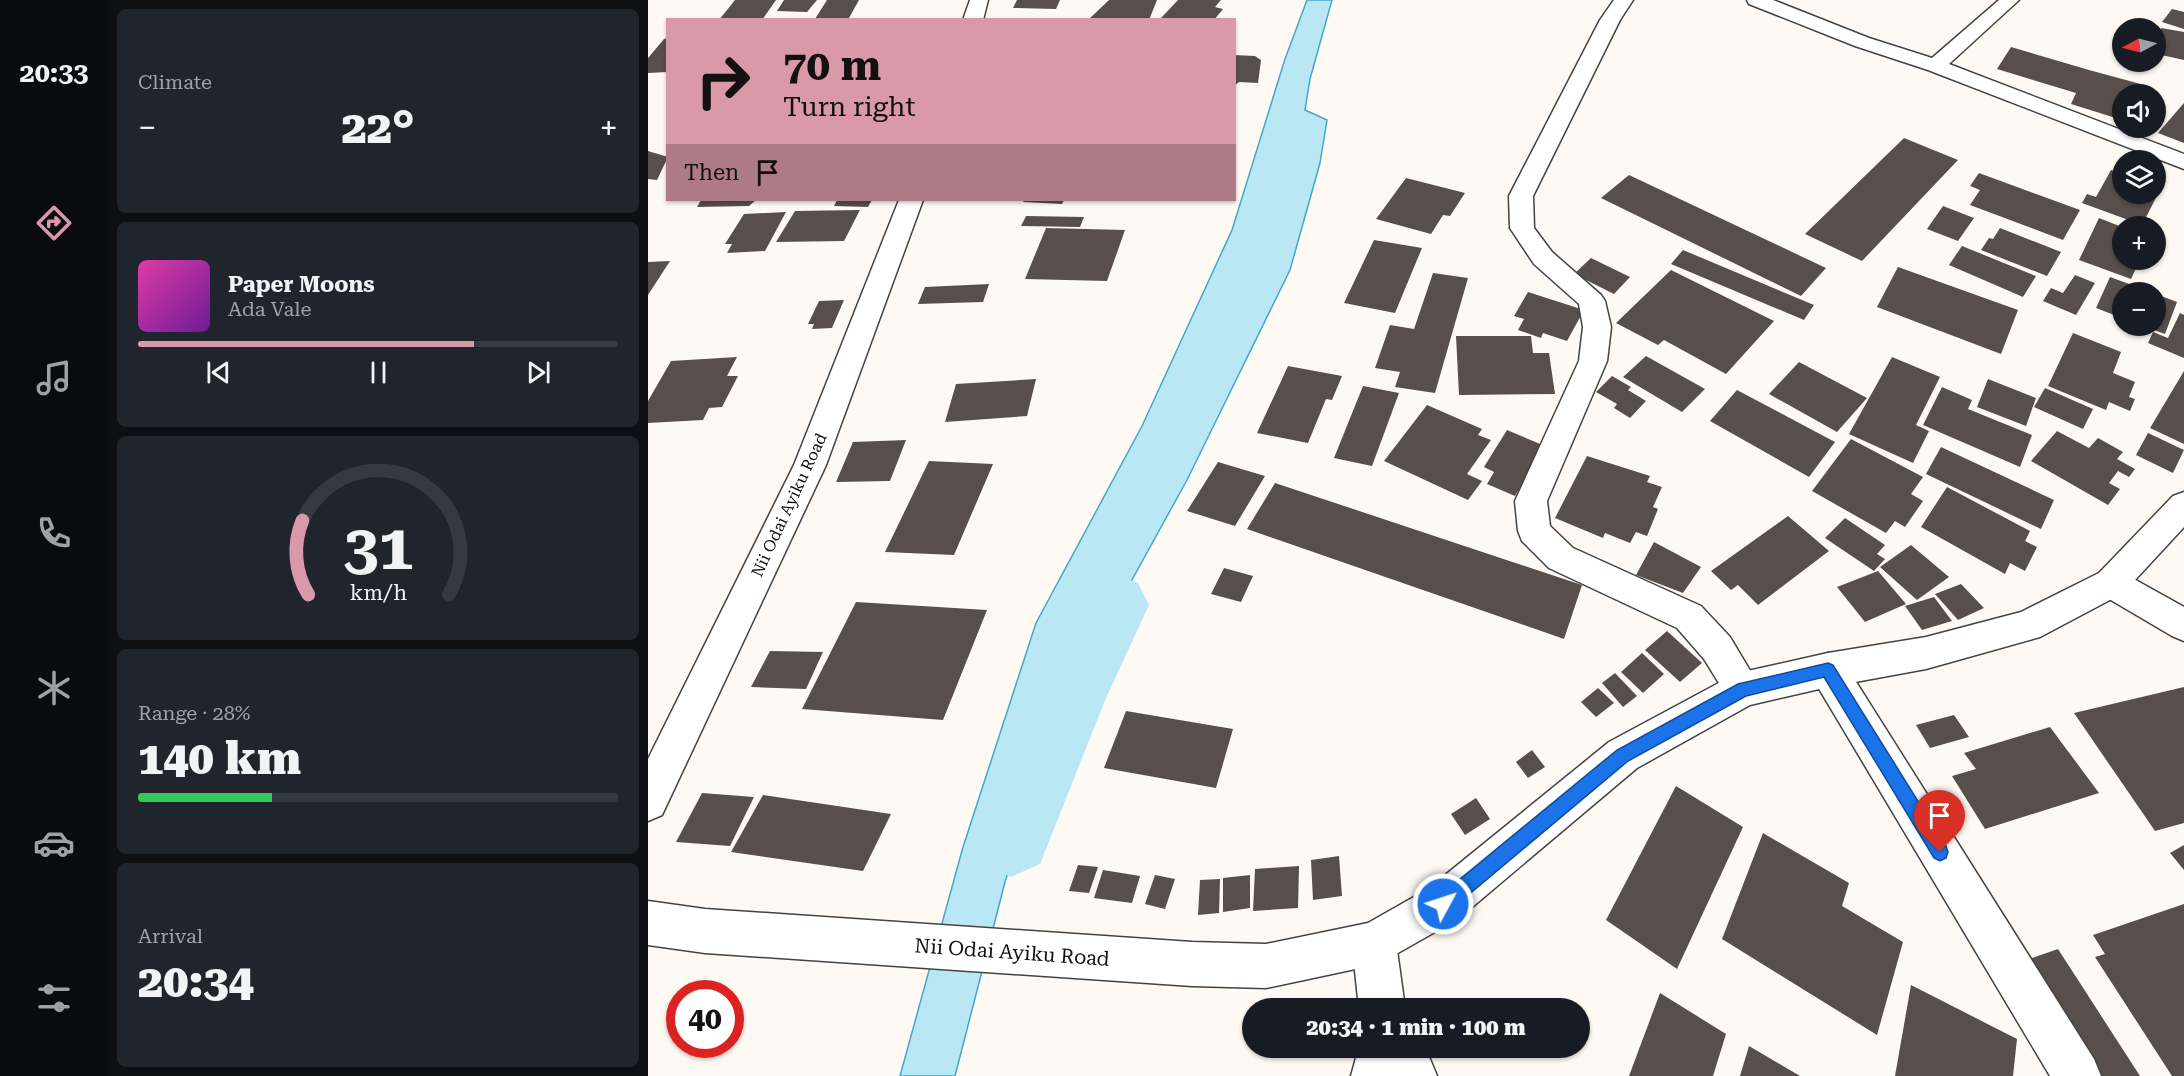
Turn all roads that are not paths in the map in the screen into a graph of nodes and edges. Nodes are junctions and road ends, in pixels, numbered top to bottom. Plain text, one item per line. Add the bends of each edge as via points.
1 (979, 0) edge
2 (1624, 0) edge
3 (1756, 0) edge
4 (2010, 0) edge
5 (974, 18) edge
6 (1935, 66) junction
7 (2184, 162) edge
8 (912, 201) edge
9 (2184, 505) edge
10 (2110, 583) junction
11 (2184, 625) edge
12 (1828, 670) junction
13 (1743, 689) junction
14 (648, 801) edge
15 (648, 923) edge
16 (1374, 943) junction
17 (1381, 998) edge
18 (1380, 1058) edge
19 (1401, 1058) edge
20 (1376, 1076) edge
21 (1413, 1076) edge
22 (2077, 1076) edge

1 - 5 street
2 - 13 street via 1610,20 1521,196 1522,228 1543,258 1592,301 1597,327 1593,361 1531,501 1534,531 1561,558 1689,617 1717,648
3 - 6 street
4 - 6 street
6 - 7 street
8 - 14 street, Nii Odai Ayiku Road via 810,465
9 - 10 street, Nii Odai Ayiku Road
10 - 11 street
10 - 12 street, Nii Odai Ayiku Road via 2028,626 1926,653
12 - 13 street, Nii Odai Ayiku Road
12 - 22 street
13 - 16 street, Nii Odai Ayiku Road via 1623,755 1443,904
15 - 16 street, Nii Odai Ayiku Road via 705,931 1191,964 1266,966
16 - 17 street
18 - 20 street
19 - 21 street

